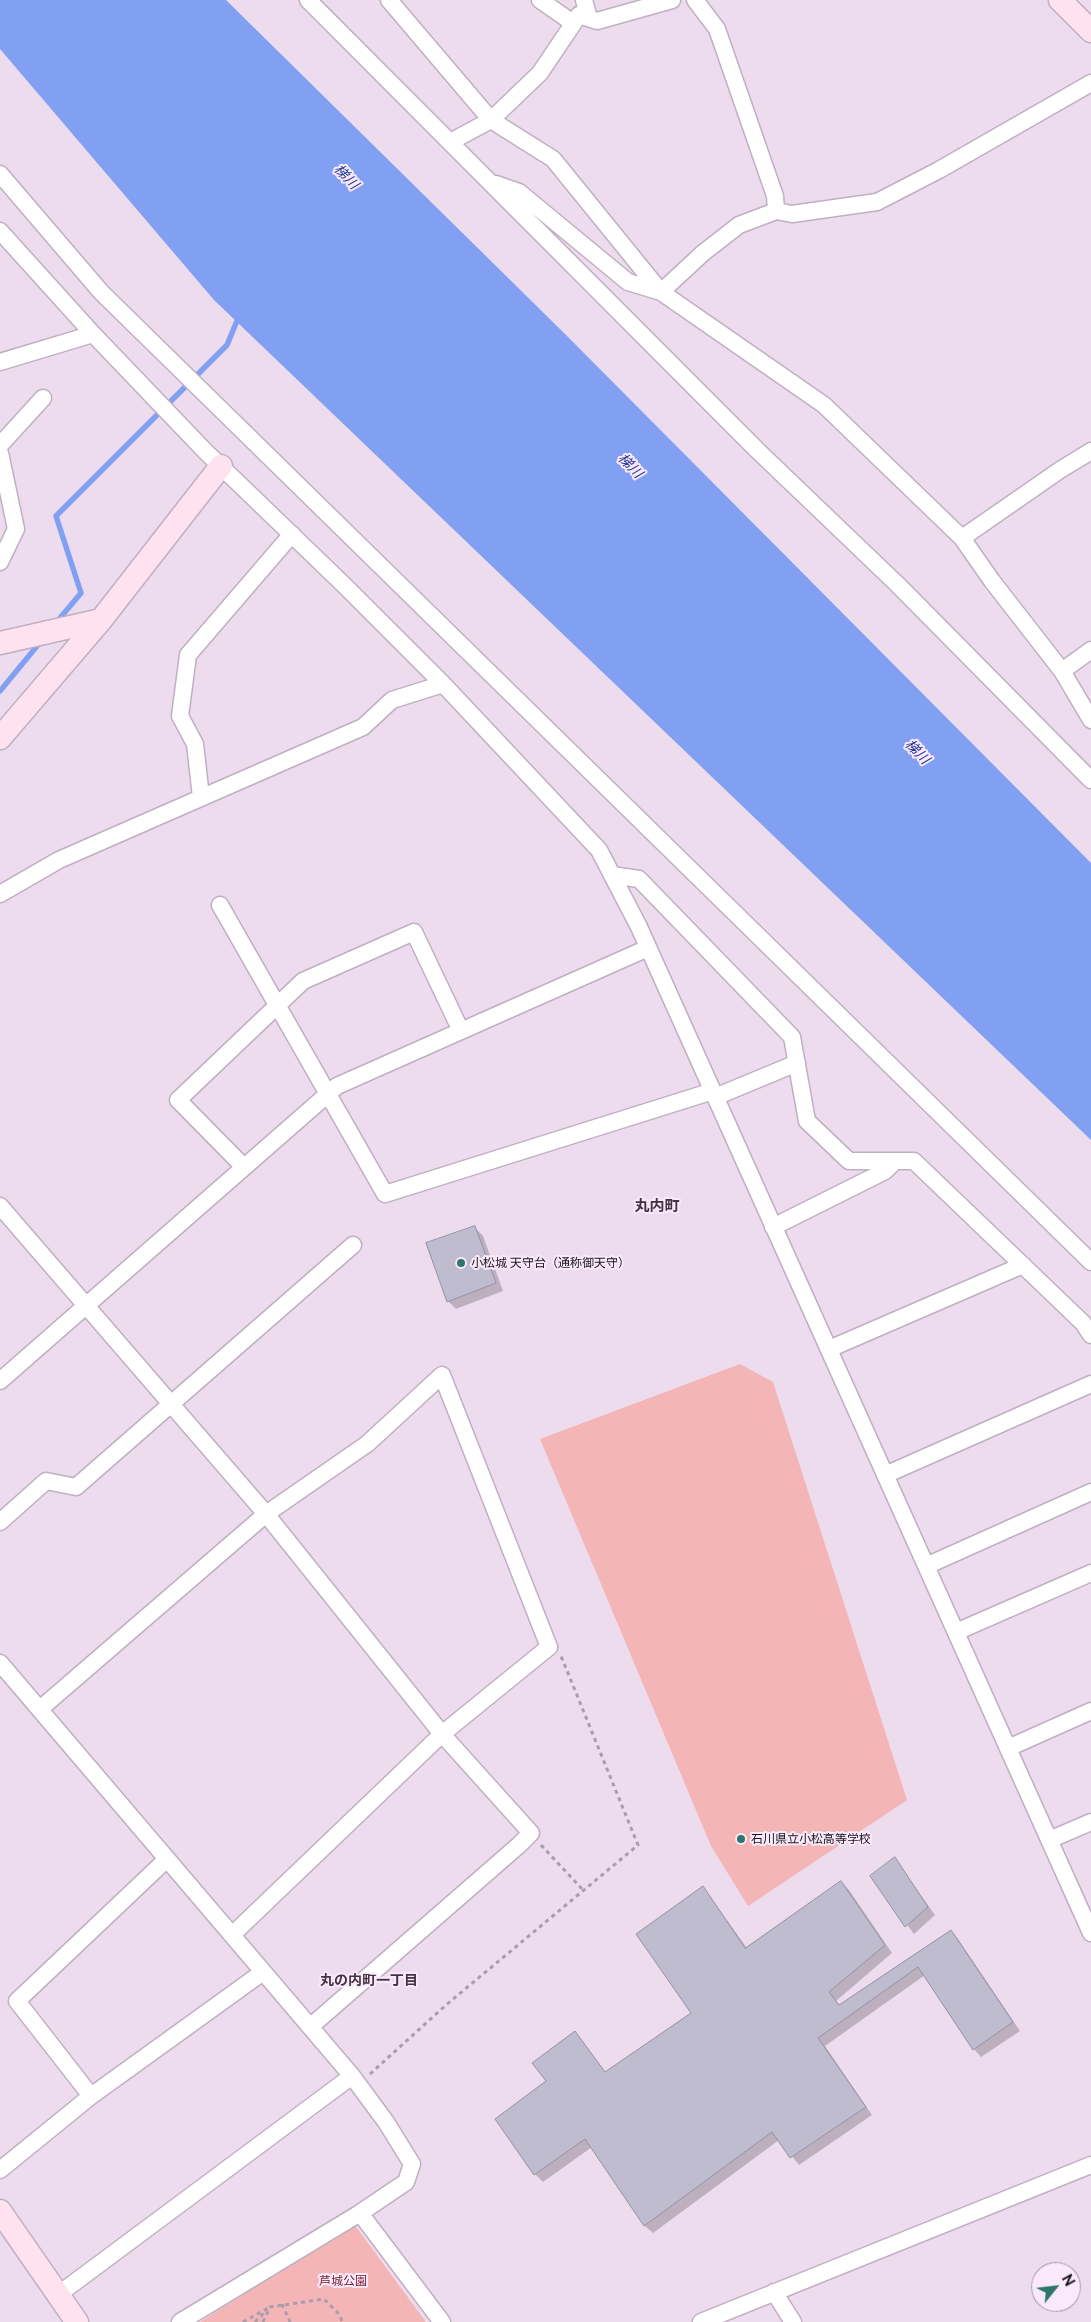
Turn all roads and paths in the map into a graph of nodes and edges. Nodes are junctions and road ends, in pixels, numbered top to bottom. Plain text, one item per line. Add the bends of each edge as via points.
1 (308, 0) edge
2 (389, 0) edge
3 (540, 0) edge
4 (584, 0) edge
5 (672, 0) edge
6 (695, 0) edge
7 (1060, 0) edge
8 (589, 18) junction
9 (573, 23) junction
10 (1091, 31) edge
11 (1091, 83) edge
12 (491, 120) junction
13 (450, 142) junction
14 (0, 174) edge
15 (492, 182) junction
16 (776, 211) junction
17 (0, 231) edge
18 (661, 292) junction
19 (93, 334) junction
20 (0, 362) edge
21 (43, 398) dead end
22 (0, 446) edge
23 (1091, 451) edge
24 (0, 453) edge
25 (221, 466) junction
26 (292, 534) junction
27 (962, 538) junction
28 (0, 562) edge
29 (101, 620) junction
30 (0, 643) edge
31 (1091, 650) edge
32 (1062, 671) junction
33 (443, 684) junction
34 (1091, 720) edge
35 (0, 738) edge
36 (1091, 780) edge
37 (201, 797) junction
38 (612, 875) junction
39 (0, 894) edge
40 (220, 905) dead end
41 (648, 948) junction
42 (277, 1006) junction
43 (461, 1031) junction
44 (797, 1062) junction
45 (328, 1094) junction
46 (714, 1094) junction
47 (895, 1161) junction
48 (244, 1167) junction
49 (0, 1206) edge
50 (773, 1227) junction
51 (354, 1245) dead end
52 (1091, 1262) edge
53 (1024, 1265) junction
54 (85, 1307) junction
55 (1091, 1335) edge
56 (828, 1349) junction
57 (0, 1381) edge
58 (1091, 1384) edge
59 (171, 1405) junction
60 (885, 1475) junction
61 (1091, 1492) edge
62 (266, 1514) junction
63 (0, 1522) edge
64 (926, 1566) junction
65 (1091, 1573) edge
66 (956, 1632) junction
67 (549, 1647) junction
68 (0, 1662) edge
69 (40, 1709) junction
70 (1091, 1711) edge
71 (442, 1734) junction
72 (1008, 1748) junction
73 (1091, 1822) edge
74 (530, 1833) junction
75 (1049, 1840) junction
76 (167, 1858) junction
77 (584, 1891) junction
78 (1091, 1933) edge
79 (232, 1935) junction
80 (264, 1972) junction
81 (310, 2027) junction
82 (355, 2080) junction
83 (91, 2096) junction
84 (1091, 2164) edge
85 (0, 2170) edge
86 (0, 2210) edge
87 (360, 2213) junction
88 (774, 2292) junction
89 (59, 2294) junction
90 (282, 2304) junction
91 (270, 2306) junction
92 (77, 2322) edge
93 (180, 2322) edge
94 (243, 2322) edge
95 (255, 2322) edge
96 (263, 2322) edge
97 (290, 2322) edge
98 (342, 2322) edge
99 (442, 2322) edge
100 (701, 2322) edge
101 (793, 2322) edge

1 - 13 street
2 - 12 street
3 - 9 street
4 - 8 street
5 - 8 street via 597,21
6 - 16 street via 717,29 775,196
7 - 10 street
8 - 9 street via 578,15
9 - 12 street via 540,73
11 - 16 street via 877,202 792,214
12 - 13 street
12 - 18 street via 552,159
13 - 15 street
14 - 52 street via 101,292
15 - 18 street via 519,192 628,282
15 - 36 street
16 - 18 street via 739,225
17 - 19 street
18 - 27 street via 824,405
19 - 20 street
19 - 25 street
21 - 22 street
23 - 27 street
24 - 28 street via 16,529
25 - 26 street
25 - 29 street
26 - 33 street
26 - 37 street via 188,655 180,716 196,744
27 - 32 street
29 - 30 street
29 - 35 street
31 - 32 street
32 - 34 street
33 - 37 street via 392,700 363,727
33 - 38 street via 599,850
37 - 39 street via 59,860
38 - 41 street
38 - 44 street via 638,879 792,1036
40 - 42 street
41 - 43 street
41 - 46 street
42 - 43 street via 303,981 414,932
42 - 45 street
42 - 48 street via 178,1100
43 - 45 street via 338,1086
44 - 46 street
44 - 47 street via 806,1121 849,1161
45 - 46 street via 385,1194
45 - 48 street
46 - 50 street
47 - 50 street via 885,1171
47 - 53 street via 914,1161
48 - 54 street
49 - 54 street
50 - 56 street
51 - 59 street
53 - 55 street via 1083,1323
53 - 56 street
54 - 57 street
54 - 59 street
56 - 60 street
58 - 60 street
59 - 62 street
59 - 63 street via 76,1488 46,1481
60 - 64 street
61 - 64 street
62 - 67 street via 367,1444 442,1375
62 - 69 street
62 - 71 street
64 - 66 street
65 - 66 street
66 - 72 street
67 - 71 street
67 - 77 path via 560,1653 638,1845
68 - 69 street
69 - 76 street
70 - 72 street
71 - 74 street
71 - 79 street
72 - 75 street
73 - 75 street
74 - 77 path
74 - 81 street via 520,1846
75 - 78 street
76 - 79 street
76 - 83 street via 17,2001
77 - 82 path
79 - 80 street
80 - 81 street
80 - 83 street
81 - 82 street
82 - 87 street via 412,2164 406,2182
82 - 89 street
83 - 85 street
84 - 88 street
86 - 89 street
87 - 93 street
87 - 99 street
88 - 100 street
88 - 101 street
89 - 92 street
90 - 91 path
90 - 97 path
90 - 98 path via 324,2299 340,2314
91 - 94 path
91 - 95 path
91 - 96 path

